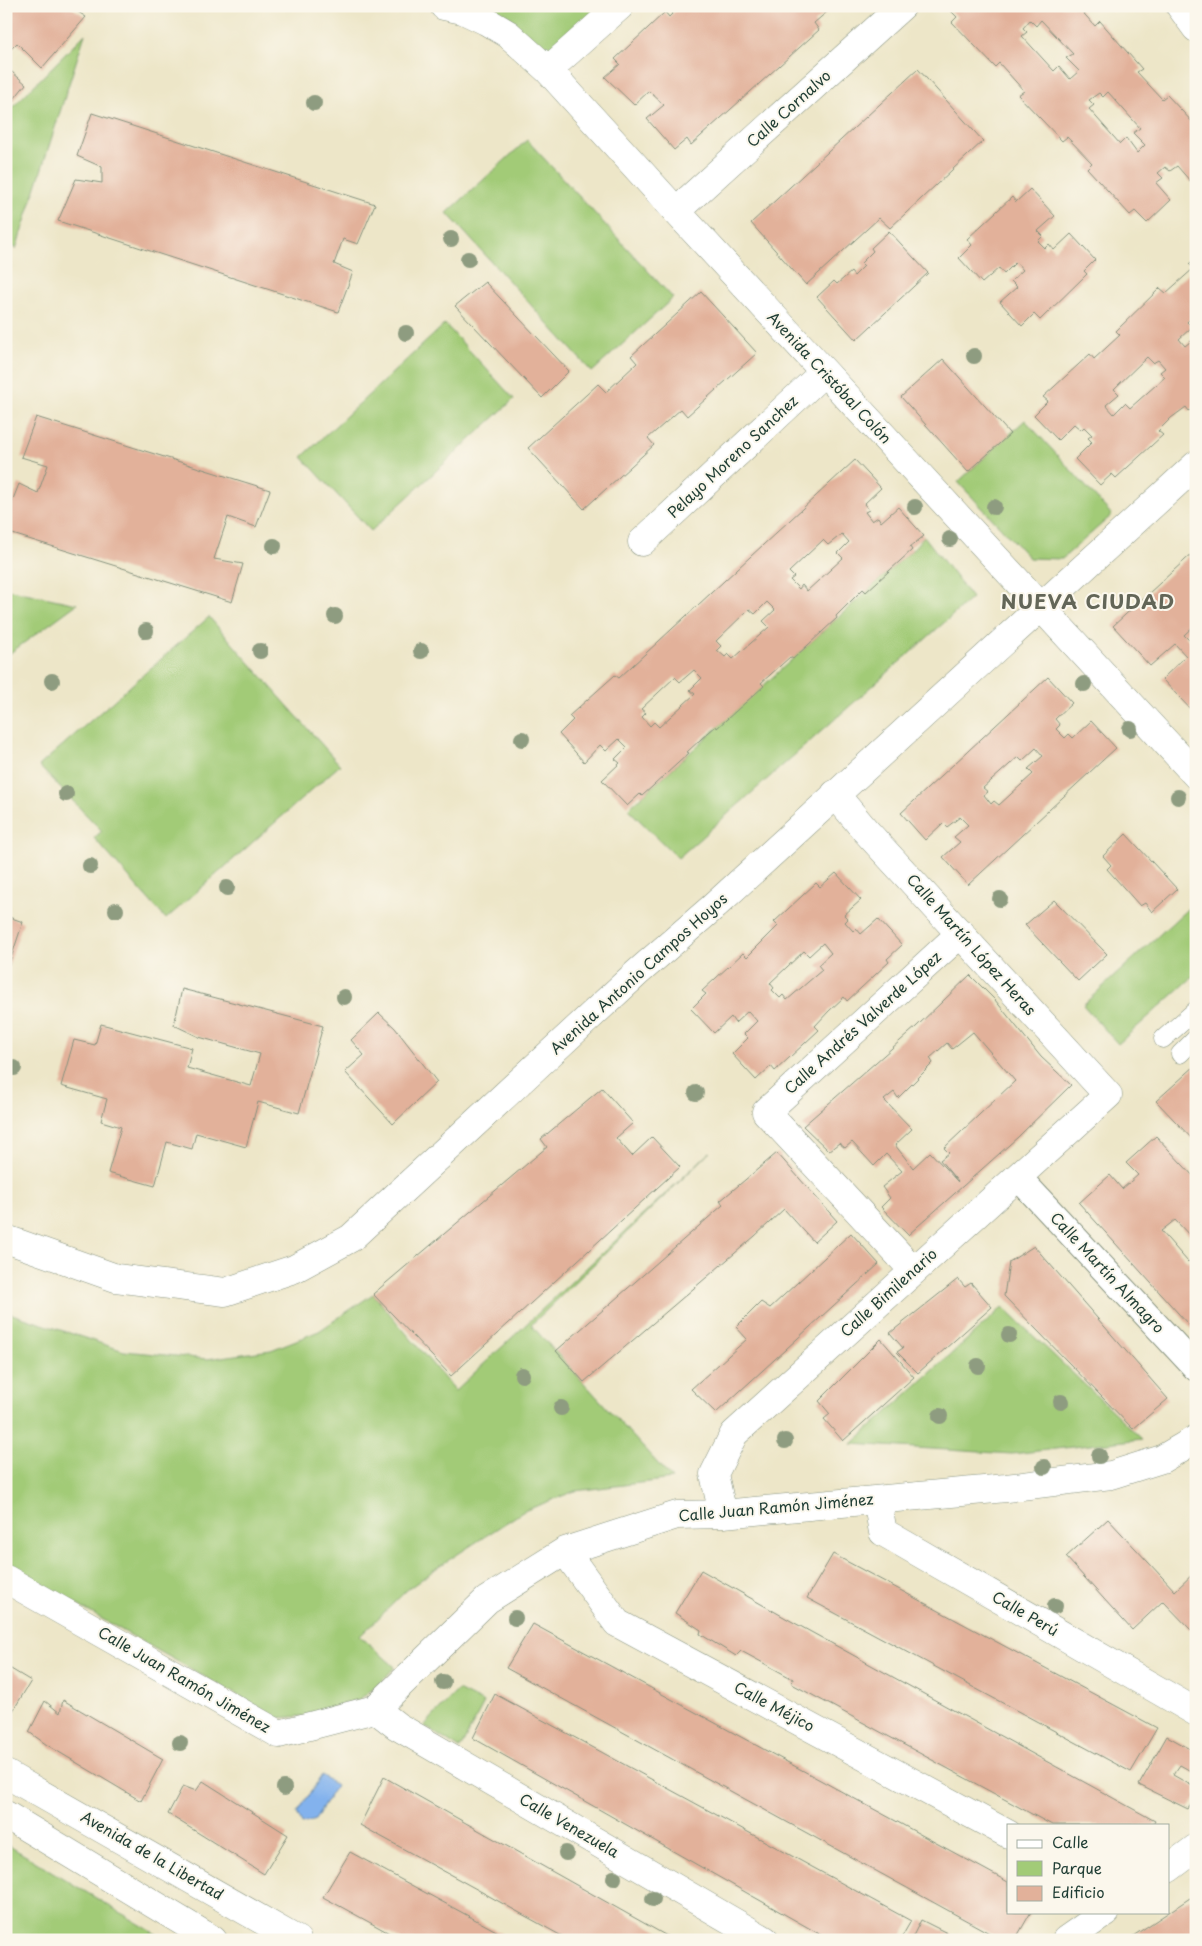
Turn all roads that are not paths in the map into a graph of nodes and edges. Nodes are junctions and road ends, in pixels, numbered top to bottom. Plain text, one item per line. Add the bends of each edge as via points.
1 (444, 6) edge
2 (620, 6) edge
3 (902, 6) edge
4 (1180, 6) edge
5 (1196, 28) edge
6 (548, 70) junction
7 (676, 211) junction
8 (824, 372) junction
9 (1196, 465) edge
10 (642, 542) dead end
11 (1042, 607) junction
12 (1195, 774) edge
13 (835, 794) junction
14 (961, 934) junction
15 (1196, 1010) edge
16 (1196, 1038) edge
17 (1163, 1040) dead end
18 (1180, 1054) dead end
19 (1108, 1095) joint
20 (1018, 1177) junction
21 (6, 1239) edge
22 (914, 1271) junction
23 (1196, 1368) edge
24 (1196, 1439) edge
25 (877, 1500) junction
26 (723, 1514) junction
27 (565, 1551) junction
28 (6, 1579) edge
29 (375, 1709) junction
30 (1196, 1712) edge
31 (6, 1774) edge
32 (6, 1815) edge
33 (1007, 1833) edge
34 (1103, 1914) edge
35 (213, 1940) edge
36 (297, 1940) edge
37 (765, 1940) edge
38 (1066, 1940) edge

1 - 6 street, Avenida Cristóbal Colón via 486,20 508,34
2 - 6 street
3 - 7 street, Calle Cornalvo
4 - 5 street
6 - 7 street, Avenida Cristóbal Colón
7 - 8 street, Avenida Cristóbal Colón
8 - 10 street, Pelayo Moreno Sanchez
8 - 11 street, Avenida Cristóbal Colón
9 - 11 street, Avenida Antonio Campos Hoyos
11 - 12 street, Avenida Cristóbal Colón
11 - 13 street, Avenida Antonio Campos Hoyos
13 - 14 street, Calle Martín López Heras via 864,830
13 - 21 street, Avenida Antonio Campos Hoyos via 352,1238 294,1270 225,1292 116,1278
14 - 19 street, Calle Martín López Heras
14 - 22 street, Calle Andrés Valverde López via 766,1112
15 - 17 lane
16 - 18 lane
19 - 20 street, Calle Bimilenario
20 - 22 street, Calle Bimilenario
20 - 23 street, Calle Martín Almagro
22 - 26 street, Calle Bimilenario via 734,1434 714,1474
24 - 25 street, Calle Juan Ramón Jiménez via 1162,1458 1111,1475
25 - 26 street, Calle Juan Ramón Jiménez
25 - 30 street, Calle Perú via 883,1532
26 - 27 street, Calle Juan Ramón Jiménez via 677,1515
27 - 29 street, Calle Juan Ramón Jiménez via 487,1600
27 - 33 street, Calle Méjico via 617,1623
28 - 29 street, Calle Juan Ramón Jiménez via 279,1734
29 - 37 street, Calle Venezuela via 397,1726
31 - 36 street, Avenida de la Libertad
32 - 35 street
34 - 38 street

